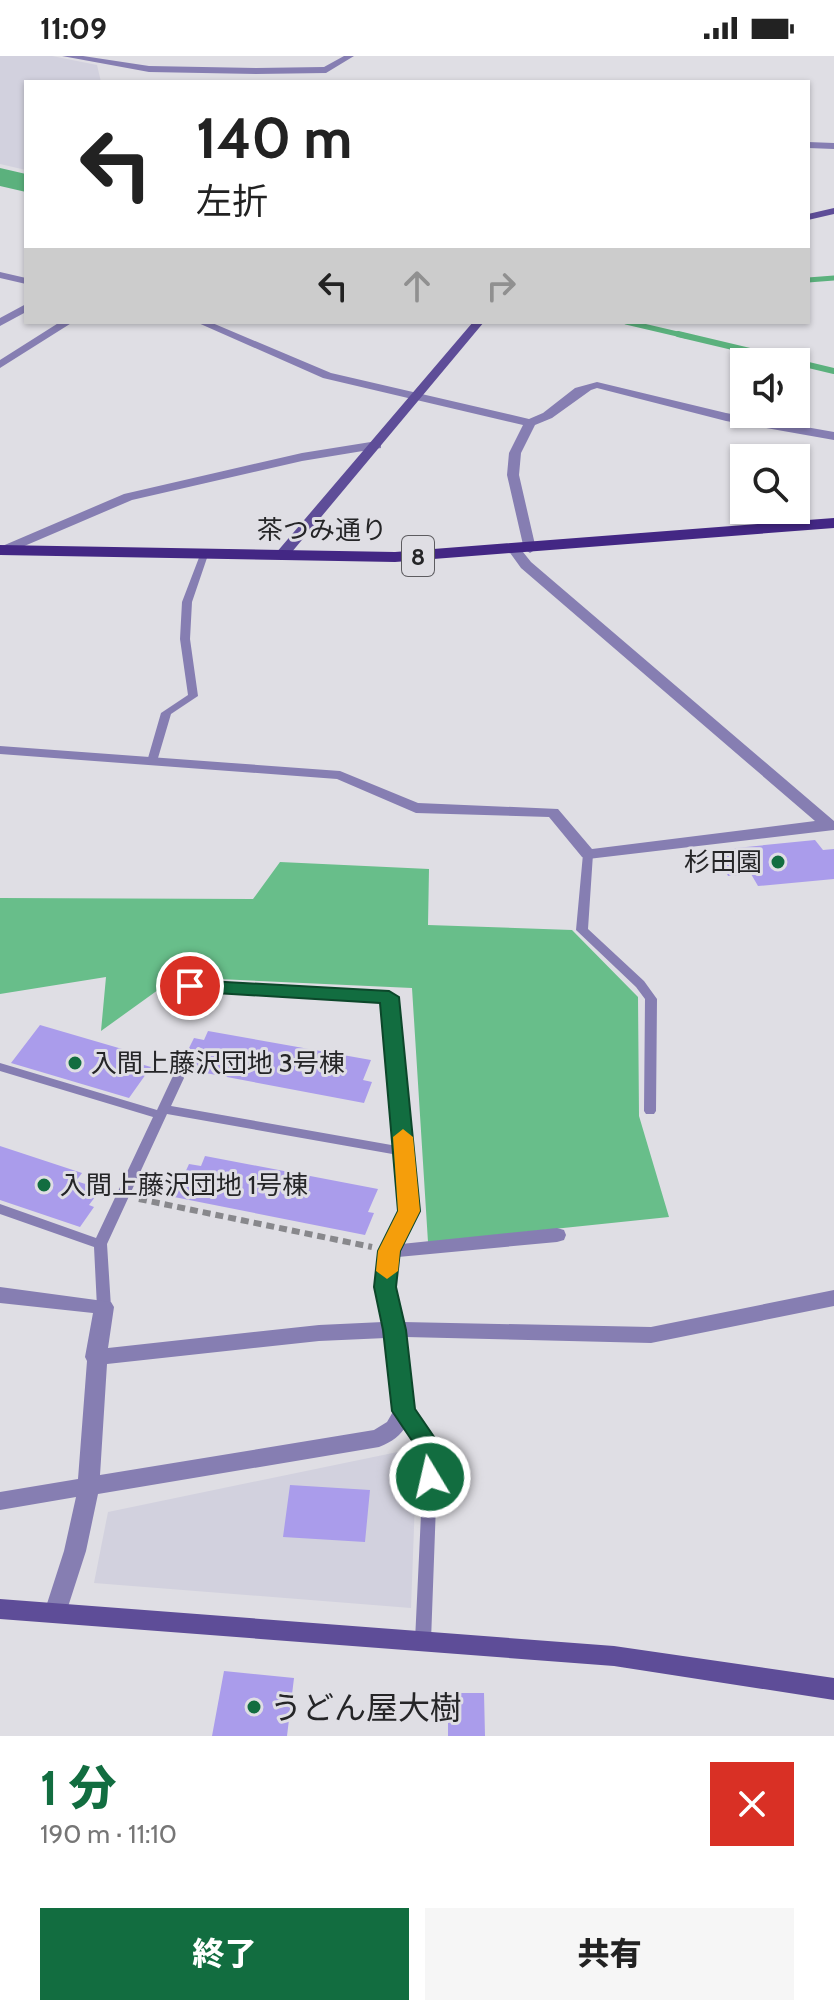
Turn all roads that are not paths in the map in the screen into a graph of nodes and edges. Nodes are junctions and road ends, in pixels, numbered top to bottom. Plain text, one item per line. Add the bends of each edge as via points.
1 (66, 56) edge
2 (350, 56) edge
3 (108, 59) edge
4 (256, 71) junction
5 (252, 80) edge
6 (810, 145) edge
7 (834, 146) edge
8 (834, 211) edge
9 (810, 217) edge
10 (0, 275) edge
11 (24, 281) edge
12 (24, 308) edge
13 (0, 323) edge
14 (65, 324) edge
15 (207, 324) edge
16 (477, 324) edge
17 (0, 365) edge
18 (416, 398) junction
19 (530, 423) junction
20 (834, 436) edge
21 (377, 445) junction
22 (834, 523) edge
23 (522, 549) junction
24 (2, 550) edge
25 (204, 555) junction
26 (281, 556) junction
27 (0, 750) edge
28 (153, 758) junction
29 (830, 827) edge
30 (588, 854) junction
31 (190, 986) dead end
32 (1, 1067) edge
33 (178, 1078) dead end
34 (650, 1111) dead end
35 (161, 1112) junction
36 (404, 1152) junction
37 (0, 1209) edge
38 (557, 1235) dead end
39 (100, 1244) junction
40 (389, 1251) junction
41 (0, 1295) edge
42 (834, 1298) edge
43 (104, 1307) junction
44 (395, 1330) junction
45 (95, 1357) junction
46 (404, 1411) junction
47 (88, 1486) junction
48 (0, 1501) edge
49 (0, 1609) edge
50 (55, 1613) junction
51 (423, 1641) junction
52 (834, 1689) edge

1 - 3 street
2 - 4 street via 326,70
3 - 4 street via 182,71
4 - 5 street
6 - 7 street
8 - 9 street
10 - 11 street
12 - 13 street
14 - 17 street
15 - 18 street via 309,370
16 - 18 street
18 - 19 street
18 - 21 street
19 - 20 street via 542,421 584,387 597,385 726,417
19 - 23 street via 515,453 513,475
21 - 24 street via 128,497
21 - 26 street
22 - 23 main road, 茶つみ通り / 8
23 - 26 main road, 茶つみ通り / 8 via 395,557
23 - 29 street via 526,565
24 - 25 main road, 茶つみ通り / 8
25 - 26 main road, 茶つみ通り / 8
25 - 28 lane via 187,602 185,639 193,696 166,713
27 - 28 street
28 - 30 street via 340,775 416,808 553,812
29 - 30 street
30 - 34 lane via 582,930 651,999
31 - 36 lane via 389,997
32 - 35 lane
33 - 35 lane
35 - 36 lane
35 - 39 lane
36 - 40 lane via 409,1211
37 - 39 lane
38 - 40 street
39 - 43 lane
40 - 44 street via 385,1287
41 - 43 street
42 - 44 street via 651,1335
43 - 45 street
44 - 45 street
44 - 46 street
45 - 47 street
46 - 47 street via 394,1428 379,1438
46 - 51 lane via 431,1450
47 - 48 street
47 - 50 street via 79,1542
49 - 50 street
50 - 51 street
51 - 52 street via 614,1656

